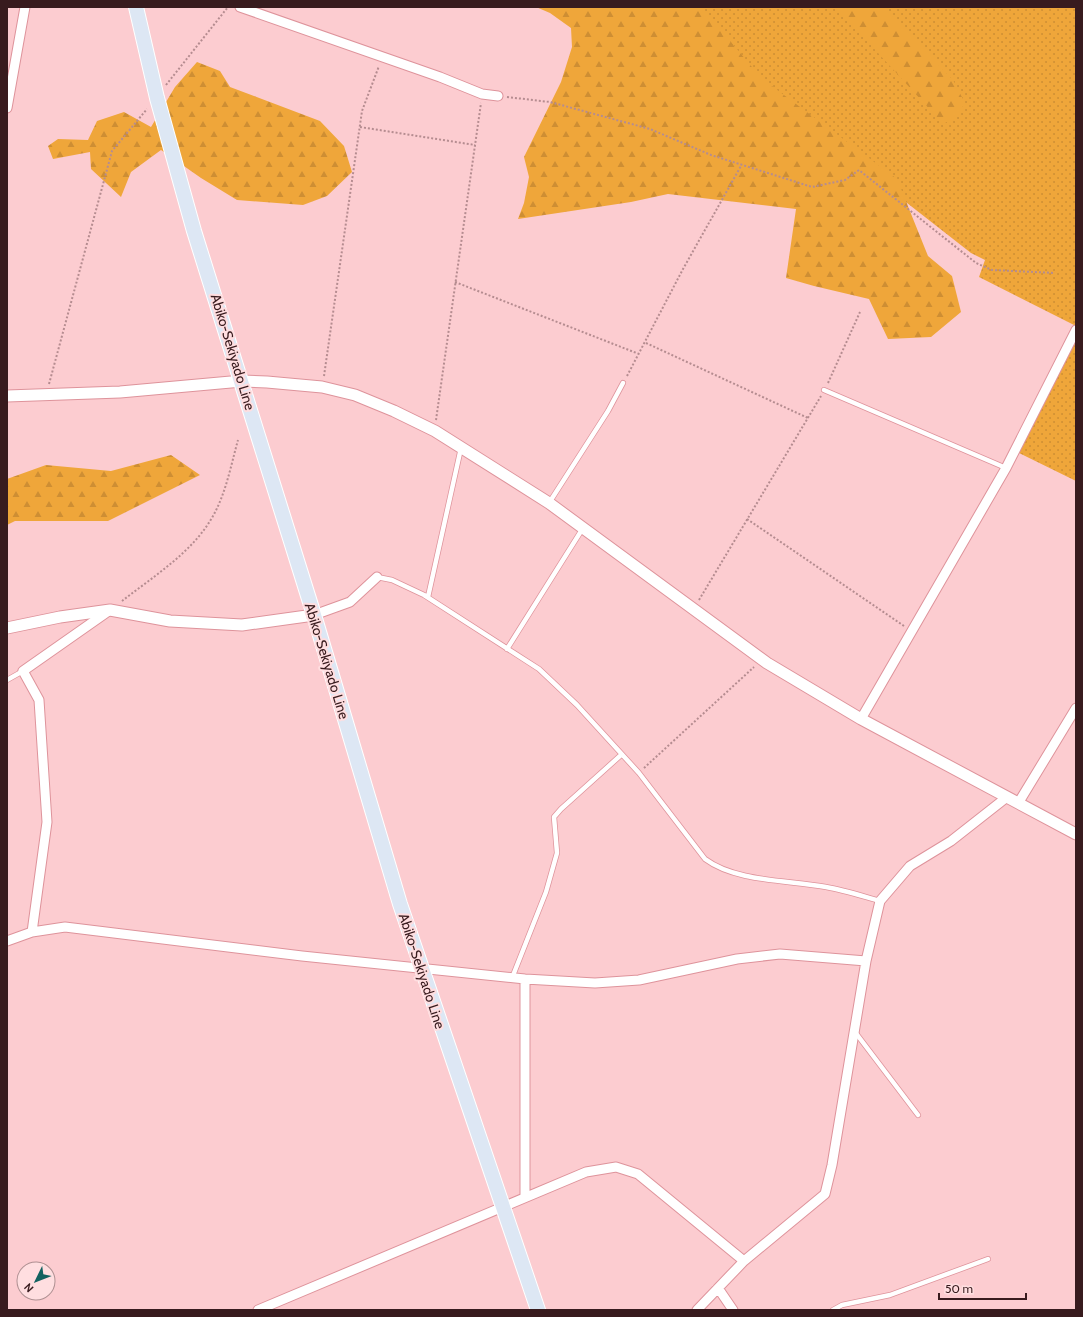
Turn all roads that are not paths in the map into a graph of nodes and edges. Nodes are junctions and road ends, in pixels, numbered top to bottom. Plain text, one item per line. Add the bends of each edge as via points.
1 (25, 7) edge
2 (136, 7) edge
3 (240, 7) edge
4 (498, 96) road end
5 (7, 108) edge
6 (1076, 330) edge
7 (242, 381) junction
8 (624, 383) road end
9 (824, 390) road end
10 (7, 396) edge
11 (461, 448) junction
12 (1006, 468) junction
13 (549, 503) junction
14 (583, 528) junction
15 (377, 577) joint
16 (428, 597) junction
17 (110, 610) junction
18 (314, 614) junction
19 (7, 628) edge
20 (507, 649) junction
21 (23, 671) junction
22 (7, 680) edge
23 (1076, 708) edge
24 (861, 719) junction
25 (621, 755) junction
26 (1007, 797) junction
27 (1019, 802) junction
28 (1076, 834) edge
29 (880, 901) junction
30 (32, 932) junction
31 (7, 941) edge
32 (866, 961) junction
33 (420, 968) junction
34 (512, 978) junction
35 (525, 979) junction
36 (854, 1030) junction
37 (918, 1115) dead end
38 (525, 1197) junction
39 (502, 1206) junction
40 (988, 1259) dead end
41 (744, 1261) junction
42 (718, 1288) junction
43 (258, 1310) edge
44 (538, 1310) edge
45 (697, 1310) edge
46 (733, 1310) edge
47 (832, 1310) edge

1 - 5 street
2 - 7 main road, Abiko-Sekiyado Line via 157,98 194,231
3 - 4 street via 482,94
6 - 12 street
7 - 10 street via 120,392
7 - 11 street via 322,387 355,396 394,410
7 - 18 main road, Abiko-Sekiyado Line
8 - 13 lane
9 - 12 lane
11 - 13 street
11 - 16 lane
12 - 24 street
13 - 14 street
14 - 20 lane
14 - 24 street via 762,659
15 - 16 lane via 392,580
15 - 18 street via 350,602
16 - 20 lane
17 - 18 street via 170,621 242,625
17 - 19 street
17 - 21 street
18 - 33 main road, Abiko-Sekiyado Line
20 - 25 lane via 539,669
21 - 22 lane
21 - 30 street via 39,700 47,822
23 - 27 street
24 - 26 street
25 - 29 lane via 705,859 716,868 732,873 828,887
25 - 34 lane via 554,817 557,853 546,892
26 - 27 street
26 - 29 street via 951,841 910,866
27 - 28 street
29 - 32 street
30 - 31 street
30 - 33 street via 65,927
32 - 35 street via 780,954 737,959 639,980 595,983
32 - 36 street
33 - 34 street
33 - 39 main road, Abiko-Sekiyado Line
34 - 35 street
35 - 38 street
36 - 37 lane
36 - 41 street via 832,1165 824,1194
38 - 39 street
38 - 41 street via 586,1172 616,1167 638,1174
39 - 43 street
39 - 44 main road, Abiko-Sekiyado Line
40 - 47 lane via 890,1295 842,1304
41 - 42 street
42 - 45 street
42 - 46 street

